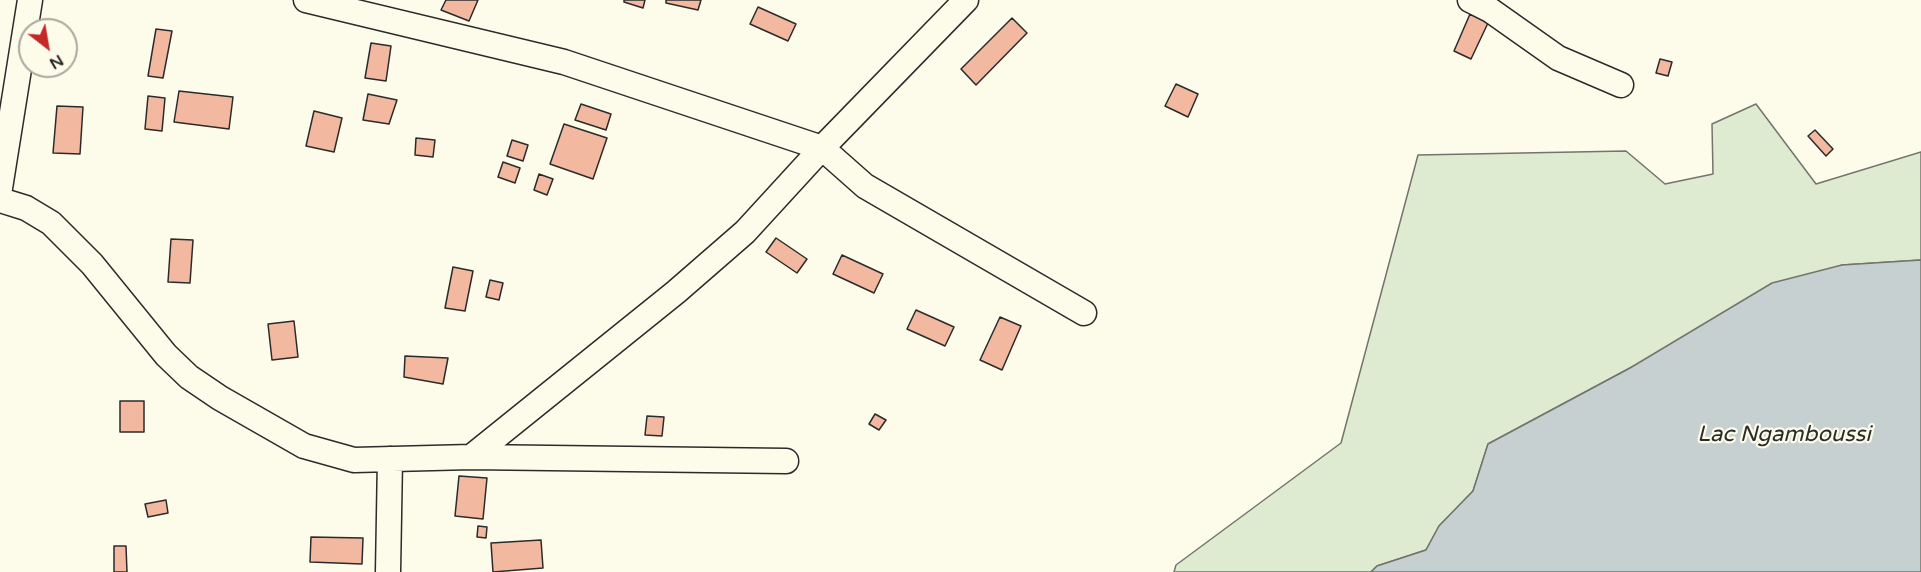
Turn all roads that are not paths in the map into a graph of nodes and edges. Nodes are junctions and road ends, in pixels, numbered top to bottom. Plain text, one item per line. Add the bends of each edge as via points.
1 (30, 0) edge
2 (306, 0) edge
3 (966, 0) edge
4 (1470, 0) edge
5 (1621, 85) dead end
6 (822, 148) junction
7 (0, 188) edge
8 (0, 200) edge
9 (1084, 313) dead end
10 (471, 457) junction
11 (390, 459) junction
12 (786, 460) dead end
13 (388, 572) edge

1 - 7 street
2 - 6 street via 564,62
3 - 6 street
4 - 5 street via 1491,10 1558,57
6 - 9 street via 865,186
6 - 10 street via 745,232
8 - 11 street via 26,208 51,223 92,264 166,355 220,398 304,446 354,460
10 - 11 street
10 - 12 street
11 - 13 street

